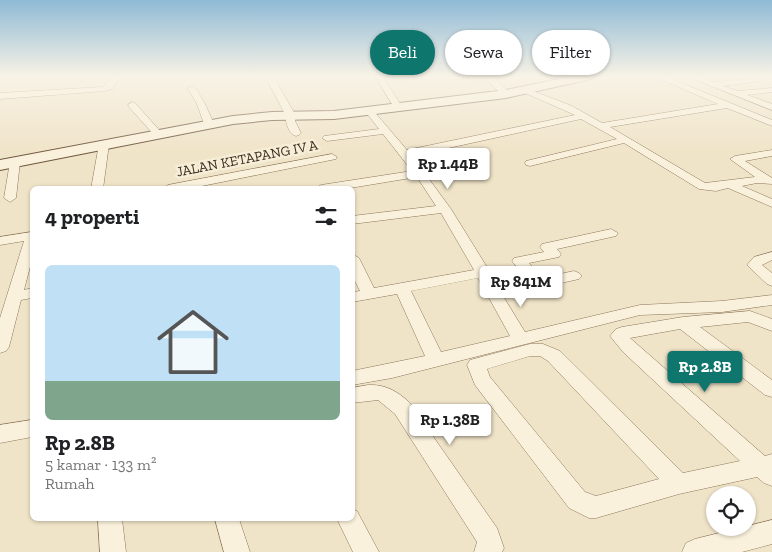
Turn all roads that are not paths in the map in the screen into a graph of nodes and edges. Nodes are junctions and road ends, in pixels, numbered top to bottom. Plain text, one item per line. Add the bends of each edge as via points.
1 (200, 102) edge
2 (283, 102) edge
3 (395, 102) edge
4 (442, 102) edge
5 (556, 102) edge
6 (719, 102) edge
7 (758, 102) edge
8 (132, 105) dead end
9 (727, 105) junction
10 (398, 107) junction
11 (772, 107) edge
12 (369, 111) junction
13 (291, 116) junction
14 (582, 116) junction
15 (772, 123) edge
16 (209, 124) junction
17 (600, 126) junction
18 (386, 131) junction
19 (296, 133) dead end
20 (158, 134) junction
21 (327, 138) dead end
22 (626, 140) junction
23 (104, 144) junction
24 (770, 153) dead end
25 (405, 154) junction
26 (332, 157) dead end
27 (530, 163) dead end
28 (7, 164) edge
29 (420, 173) junction
30 (771, 181) edge
31 (97, 186) edge
32 (183, 186) edge
33 (340, 186) edge
34 (731, 186) junction
35 (10, 198) dead end
36 (772, 203) edge
37 (445, 209) junction
38 (355, 220) edge
39 (611, 234) dead end
40 (30, 236) edge
41 (0, 241) edge
42 (30, 243) edge
43 (771, 256) edge
44 (355, 264) edge
45 (485, 276) junction
46 (574, 276) dead end
47 (772, 281) edge
48 (402, 288) junction
49 (30, 293) edge
50 (494, 293) junction
51 (369, 294) junction
52 (14, 297) junction
53 (355, 297) edge
54 (772, 300) edge
55 (682, 323) junction
56 (772, 325) edge
57 (520, 339) junction
58 (0, 346) edge
59 (436, 360) junction
60 (355, 377) edge
61 (772, 390) edge
62 (355, 395) edge
63 (30, 429) edge
64 (0, 434) edge
65 (769, 469) edge
66 (679, 484) junction
67 (110, 521) edge
68 (228, 521) edge
69 (350, 521) edge
70 (772, 532) edge
71 (113, 552) edge
72 (237, 552) edge
73 (366, 552) edge
74 (487, 552) edge
75 (695, 552) edge

1 - 16 street
2 - 13 street
3 - 10 street
4 - 10 street
5 - 14 street
6 - 9 street
7 - 11 street
8 - 20 street
9 - 15 street
9 - 17 street
10 - 12 street
12 - 13 street
12 - 18 street
13 - 16 street via 255,117
13 - 19 street
14 - 17 street
14 - 25 street
16 - 20 street
17 - 22 street
18 - 21 street
18 - 25 street
20 - 23 street
22 - 27 street
22 - 34 street via 698,185 711,188
23 - 28 street
23 - 31 street
24 - 30 street via 735,159
25 - 29 street
26 - 32 street, JALAN KETAPANG IV A
28 - 35 street
29 - 33 street
29 - 37 street
30 - 34 street via 757,180
34 - 36 street
37 - 38 street
37 - 45 street
39 - 45 street via 547,247 554,254 520,261 526,268
40 - 41 street
42 - 52 street
43 - 47 street via 754,265
44 - 51 street
45 - 48 street
45 - 50 street
46 - 50 street
48 - 51 street
48 - 59 street
49 - 52 street
50 - 57 street
51 - 53 street
52 - 58 street
54 - 57 street via 709,309 640,310
55 - 56 street via 750,316
55 - 61 street
55 - 65 street via 619,336
57 - 59 street
59 - 60 street
62 - 74 street via 379,391 402,408 488,537 491,548
63 - 64 street
65 - 66 street
66 - 66 street via 554,356 543,350 530,350 476,365 482,380 583,505 596,507
67 - 71 street
68 - 72 street
69 - 73 street
70 - 75 street

